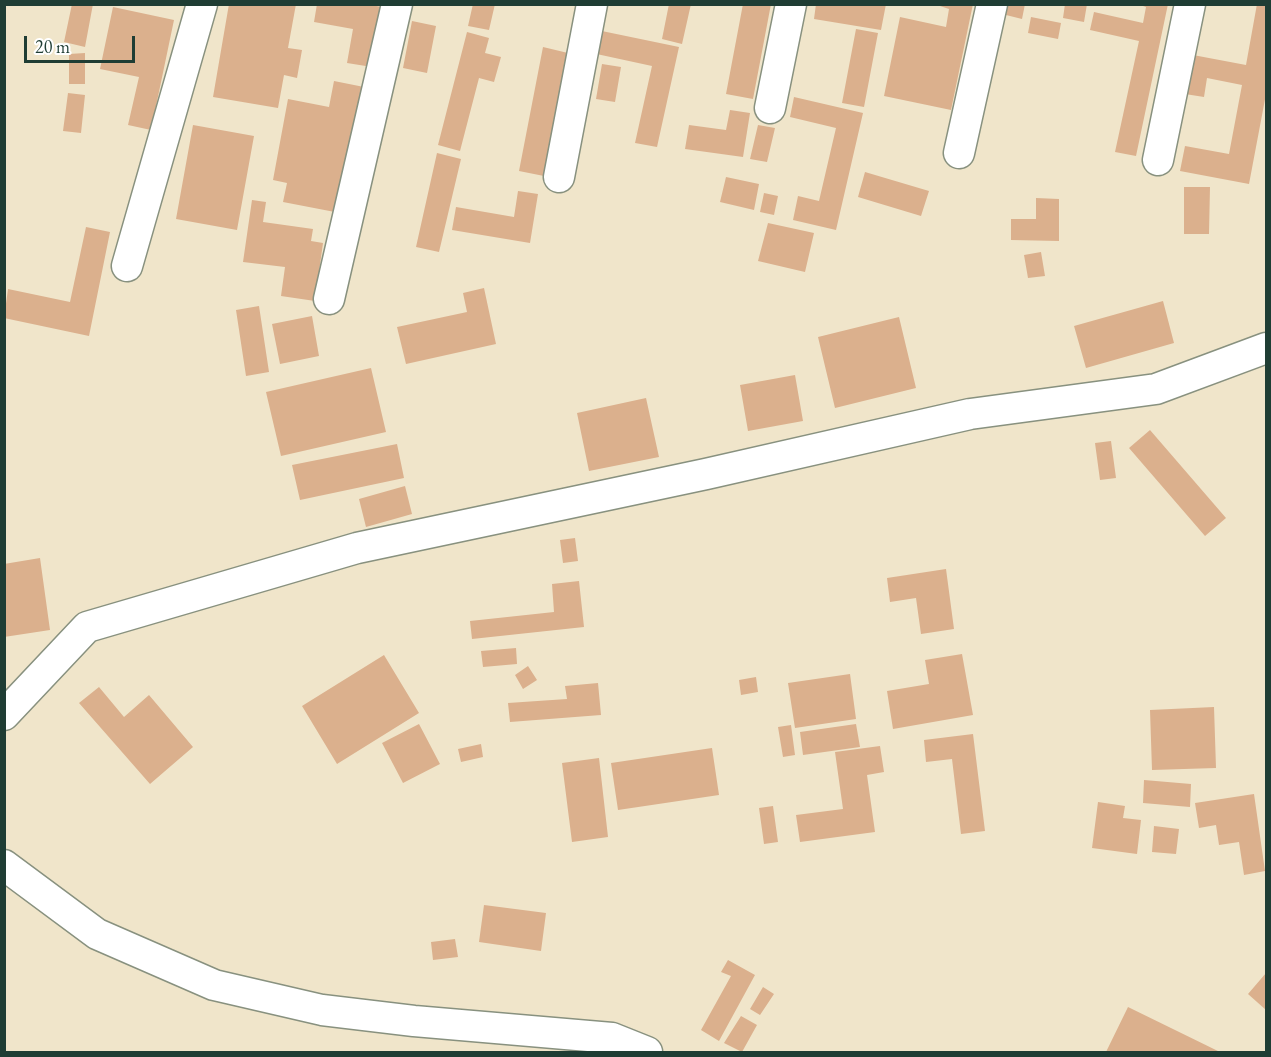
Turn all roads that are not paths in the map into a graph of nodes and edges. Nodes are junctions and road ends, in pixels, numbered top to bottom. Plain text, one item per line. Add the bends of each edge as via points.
1 (202, 4) edge
2 (397, 4) edge
3 (592, 4) edge
4 (791, 4) edge
5 (992, 4) edge
6 (1190, 4) edge
7 (770, 108) dead end
8 (959, 153) dead end
9 (1158, 160) dead end
10 (559, 177) dead end
11 (127, 266) dead end
12 (329, 299) dead end
13 (1266, 348) edge
14 (4, 715) edge
15 (4, 865) edge
16 (647, 1053) edge

1 - 11 street
2 - 12 street
3 - 10 street
4 - 7 street
5 - 8 street
6 - 9 street
13 - 14 street via 1156,389 970,414 357,548 87,627
15 - 16 street via 97,934 214,985 322,1010 414,1022 612,1038

